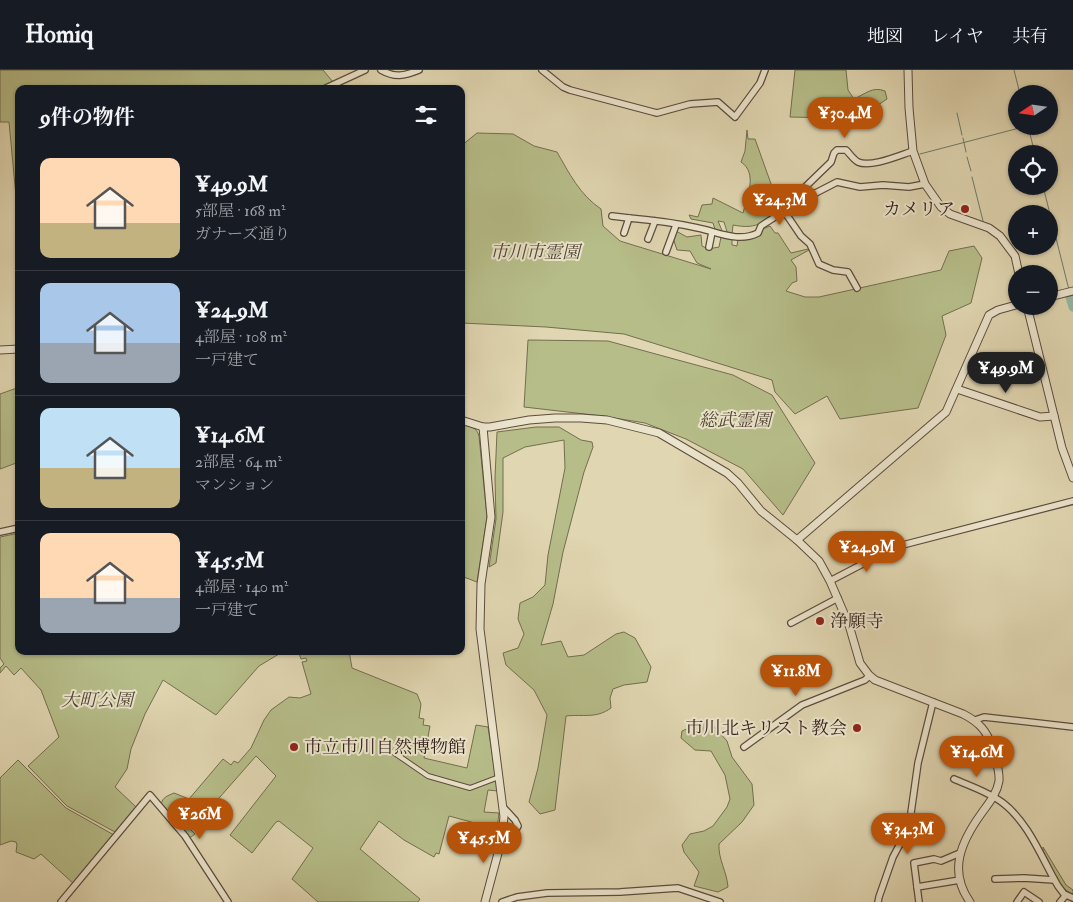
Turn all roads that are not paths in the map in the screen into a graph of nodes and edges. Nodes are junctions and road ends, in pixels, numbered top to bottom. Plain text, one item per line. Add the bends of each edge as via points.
1 (365, 70) edge
2 (381, 70) edge
3 (419, 70) edge
4 (542, 70) edge
5 (765, 70) edge
6 (908, 70) edge
7 (333, 85) edge
8 (914, 151) junction
9 (925, 184) junction
10 (801, 190) junction
11 (782, 208) junction
12 (612, 216) dead end
13 (630, 218) junction
14 (655, 220) junction
15 (676, 225) junction
16 (712, 232) junction
17 (624, 233) dead end
18 (648, 239) dead end
19 (709, 247) dead end
20 (666, 252) dead end
21 (1017, 265) edge
22 (857, 288) dead end
23 (1073, 291) edge
24 (1058, 295) edge
25 (1008, 307) edge
26 (1029, 315) edge
27 (0, 350) edge
28 (15, 350) edge
29 (957, 389) junction
30 (1054, 416) junction
31 (465, 421) edge
32 (483, 427) junction
33 (1073, 478) edge
34 (1073, 501) edge
35 (15, 529) edge
36 (0, 532) edge
37 (797, 540) junction
38 (830, 581) junction
39 (838, 598) junction
40 (791, 623) dead end
41 (869, 676) junction
42 (933, 702) junction
43 (975, 720) junction
44 (1073, 727) edge
45 (744, 747) dead end
46 (393, 752) dead end
47 (499, 777) junction
48 (954, 779) dead end
49 (993, 796) junction
50 (503, 807) junction
51 (503, 832) junction
52 (960, 853) junction
53 (995, 879) dead end
54 (960, 880) junction
55 (1054, 880) junction
56 (917, 886) junction
57 (1066, 895) junction
58 (1073, 898) edge
59 (61, 902) edge
60 (228, 902) edge
61 (485, 902) edge
62 (502, 902) edge
63 (720, 902) edge
64 (878, 902) edge
65 (919, 902) edge
66 (970, 902) edge
67 (1017, 902) edge
68 (1039, 902) edge
69 (1060, 902) edge

1 - 7 street
2 - 3 street via 400,76
4 - 5 street via 570,90 657,113 690,104 718,102 735,117 760,83
6 - 8 street
8 - 9 street
8 - 10 street via 864,163 857,162 846,150 837,150 831,162
9 - 10 street via 860,187 837,182 808,198
9 - 21 street via 950,214 989,228 1002,238 1015,256
10 - 11 street
11 - 16 street via 761,226 757,234 746,238
11 - 22 street via 810,244 819,264 848,272
12 - 13 street
13 - 14 street
13 - 17 street
14 - 15 street
14 - 18 street
15 - 16 street
15 - 20 street
16 - 19 street
23 - 24 street
25 - 29 street via 989,315
26 - 30 street
27 - 28 street
29 - 30 street via 1040,418
29 - 37 street via 942,416
30 - 33 street
31 - 32 street
32 - 37 street via 581,418 607,420 659,433 727,473 761,511
32 - 47 street via 490,518 482,574 480,628
34 - 38 street via 894,547
35 - 36 street
37 - 38 street via 819,561
38 - 39 street
39 - 40 street
39 - 41 street via 860,663
41 - 42 street
41 - 45 street via 802,706
42 - 43 street
42 - 64 street via 918,763 909,827 893,857
43 - 44 street via 984,717
43 - 49 street via 990,740 998,768 999,779
46 - 47 street via 428,776 470,788
47 - 50 street
48 - 49 street
49 - 52 street via 972,827
49 - 55 street via 1018,818
50 - 51 street
50 - 51 street via 518,826 514,833
51 - 61 street
52 - 54 street
52 - 56 street via 941,861 934,859 914,863
53 - 55 street
54 - 56 street
54 - 66 street
55 - 57 street
56 - 65 street
57 - 58 street
57 - 69 street
59 - 60 street via 150,795 185,836
62 - 63 street via 547,893 678,888
67 - 68 street via 1024,892

